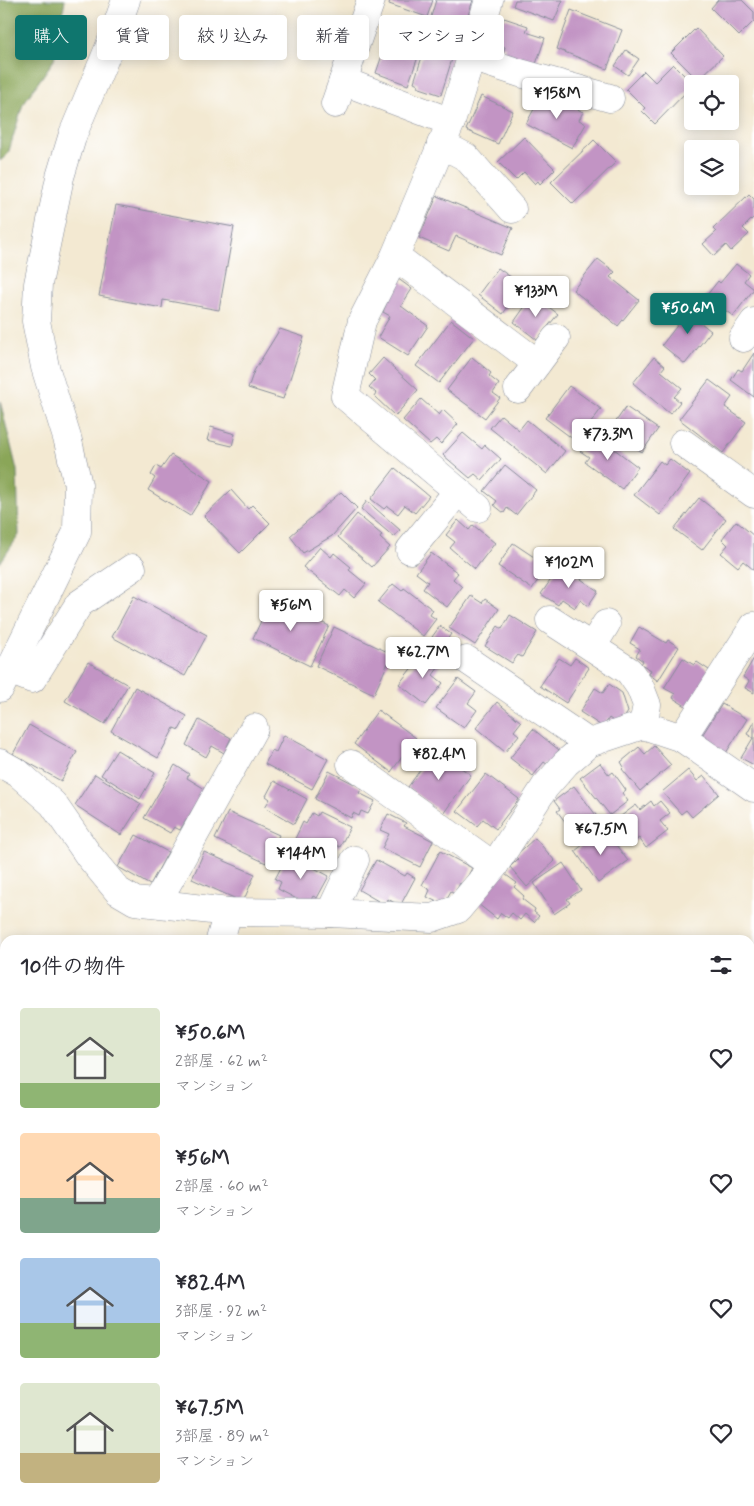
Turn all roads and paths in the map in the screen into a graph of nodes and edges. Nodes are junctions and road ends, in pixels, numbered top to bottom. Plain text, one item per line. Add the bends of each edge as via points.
1 (126, 0) edge
2 (371, 0) edge
3 (489, 0) edge
4 (484, 15) edge
5 (470, 60) edge
6 (480, 60) edge
7 (610, 98) dead end
8 (446, 133) junction
9 (512, 209) dead end
10 (395, 256) junction
11 (556, 338) dead end
12 (537, 363) junction
13 (518, 388) dead end
14 (683, 442) dead end
15 (754, 494) edge
16 (410, 550) dead end
17 (132, 568) dead end
18 (550, 620) dead end
19 (606, 624) dead end
20 (754, 626) edge
21 (592, 647) junction
22 (468, 660) dead end
23 (5, 679) edge
24 (644, 725) junction
25 (254, 728) dead end
26 (682, 738) junction
27 (589, 743) junction
28 (0, 763) edge
29 (351, 764) dead end
30 (754, 788) edge
31 (355, 860) dead end
32 (494, 866) junction
33 (157, 902) junction
34 (228, 912) junction
35 (330, 913) junction
36 (221, 935) edge

1 - 23 street via 73,134 60,177 38,284 36,321 45,367 78,485 77,532
2 - 8 street via 339,93
3 - 4 street
5 - 8 street
6 - 7 street
8 - 9 street
8 - 10 street
10 - 12 street
10 - 16 street via 362,321 345,396 468,499
11 - 12 street
12 - 13 street
14 - 15 street
17 - 23 street via 79,604 32,679
18 - 21 street
19 - 21 street
20 - 26 street
21 - 24 street via 629,671 640,687 646,705
22 - 27 street
24 - 26 street
24 - 27 street
25 - 33 street
26 - 30 street
27 - 32 street via 545,787
28 - 33 street via 18,772 53,804 118,891 135,901
29 - 32 street
31 - 35 street
32 - 35 street via 458,909 432,918
33 - 34 street
34 - 35 street
34 - 36 street

